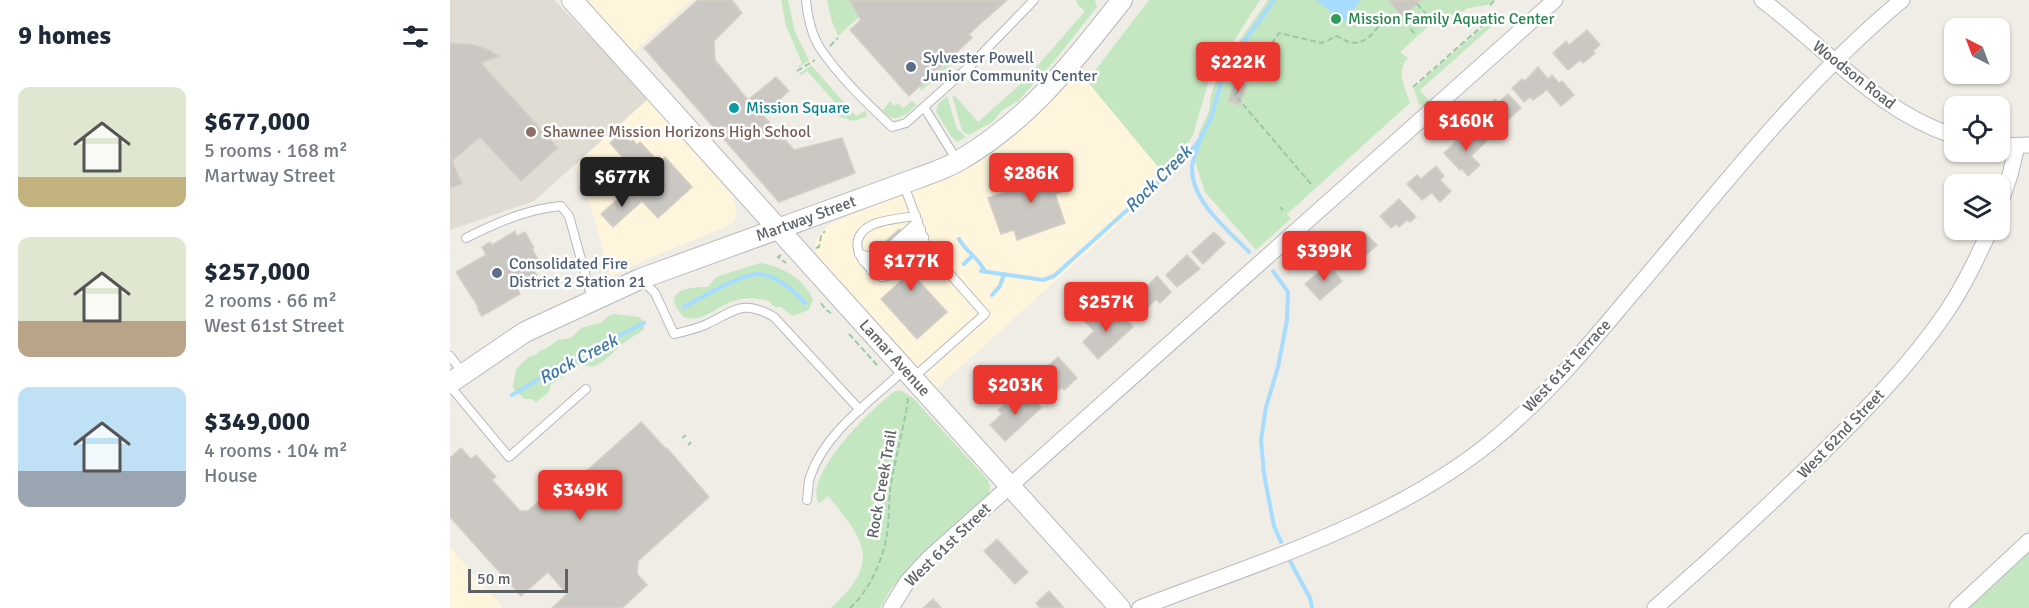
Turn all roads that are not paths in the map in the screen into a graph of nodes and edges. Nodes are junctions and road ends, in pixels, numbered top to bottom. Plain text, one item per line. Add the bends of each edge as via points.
1 (572, 0) edge
2 (806, 0) edge
3 (1034, 0) edge
4 (1555, 0) edge
5 (1762, 0) edge
6 (1902, 0) edge
7 (1120, 1) edge
8 (1835, 62) junction
9 (924, 107) junction
10 (1944, 131) edge
11 (2023, 145) edge
12 (958, 162) junction
13 (2010, 175) edge
14 (904, 183) junction
15 (778, 229) junction
16 (921, 230) junction
17 (466, 238) dead end
18 (1985, 240) edge
19 (860, 257) junction
20 (640, 279) junction
21 (593, 300) junction
22 (450, 356) edge
23 (908, 380) junction
24 (454, 381) edge
25 (586, 389) dead end
26 (860, 410) junction
27 (1010, 486) junction
28 (807, 500) dead end
29 (2029, 541) edge
30 (891, 608) edge
31 (1120, 608) edge
32 (1140, 608) edge
33 (1655, 608) edge
34 (1957, 608) edge

1 - 15 street, Lamar Avenue
2 - 9 lane via 819,47 864,101 892,127 906,123
3 - 9 lane
4 - 27 street, West 61st Street
5 - 8 street, Woodson Road
6 - 8 street, West 61st Terrace
7 - 12 street, Martway Street via 1055,84 989,143
8 - 10 street, Woodson Road via 1908,116
8 - 32 street, West 61st Terrace via 1782,116 1569,368 1490,443 1386,510
9 - 12 lane
11 - 13 street
12 - 14 street, Martway Street
14 - 15 street, Martway Street
14 - 16 lane
15 - 20 street, Martway Street
15 - 23 street, Lamar Avenue
16 - 19 lane via 882,254
16 - 19 lane via 888,269 871,271
16 - 19 lane via 877,223 870,226 857,244
16 - 23 lane via 934,256 985,314
17 - 21 lane via 542,208 561,206 569,216
18 - 33 street, West 62nd Street via 1946,312 1911,360 1758,517
20 - 21 street, Martway Street
20 - 26 lane via 655,293 674,334 745,307 774,317
21 - 24 street, Martway Street via 525,332
22 - 24 lane
23 - 26 lane
23 - 27 street, Lamar Avenue
24 - 25 lane via 509,457
26 - 28 lane via 820,455 810,478
27 - 30 street, West 61st Street via 922,565
27 - 31 street, Lamar Avenue
29 - 34 street

